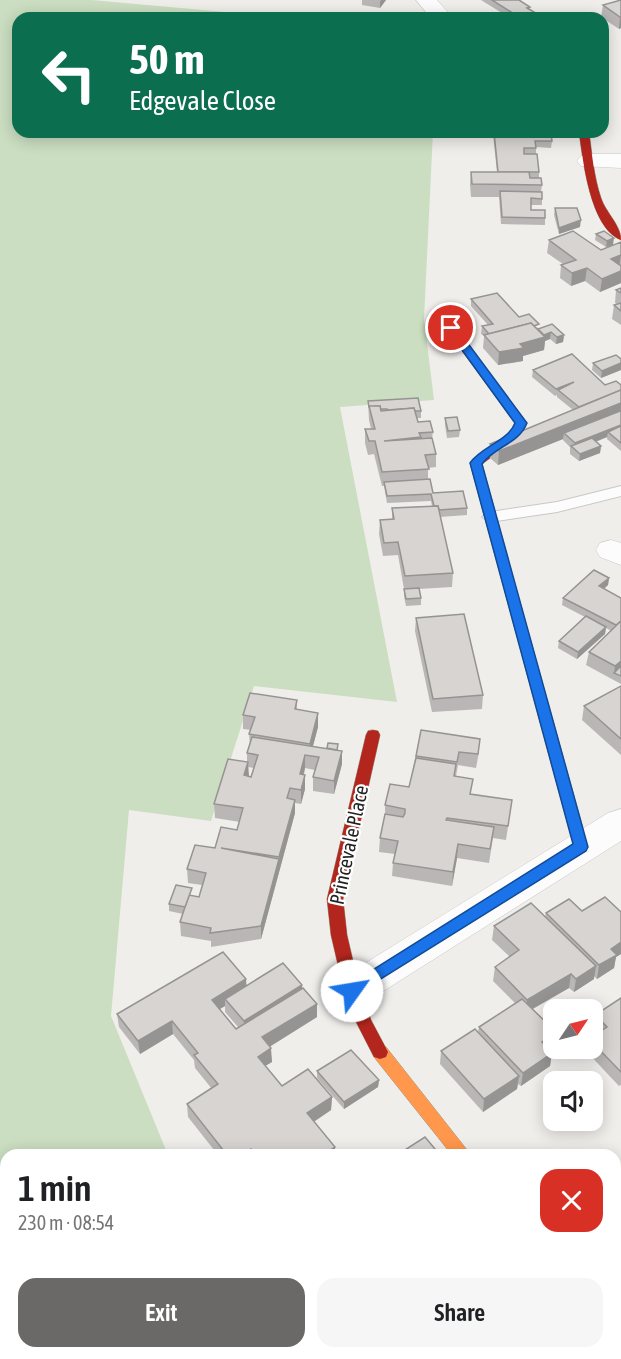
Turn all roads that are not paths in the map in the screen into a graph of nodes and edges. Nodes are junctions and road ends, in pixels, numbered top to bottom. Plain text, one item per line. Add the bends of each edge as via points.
1 (426, 0) edge
2 (437, 12) edge
3 (585, 138) edge
4 (589, 160) junction
5 (621, 161) edge
6 (621, 237) edge
7 (451, 328) dead end
8 (621, 491) edge
9 (490, 517) junction
10 (373, 735) dead end
11 (621, 823) edge
12 (581, 847) junction
13 (352, 991) junction
14 (457, 1149) edge

1 - 2 street
3 - 4 street
4 - 5 street
4 - 6 street via 602,218
7 - 9 street via 521,423 518,432 476,463
8 - 9 lane via 557,507
9 - 12 street
10 - 13 street, Princevale Place via 335,899 335,919
11 - 12 street
12 - 13 street
13 - 14 street, Princevale Place via 378,1050

